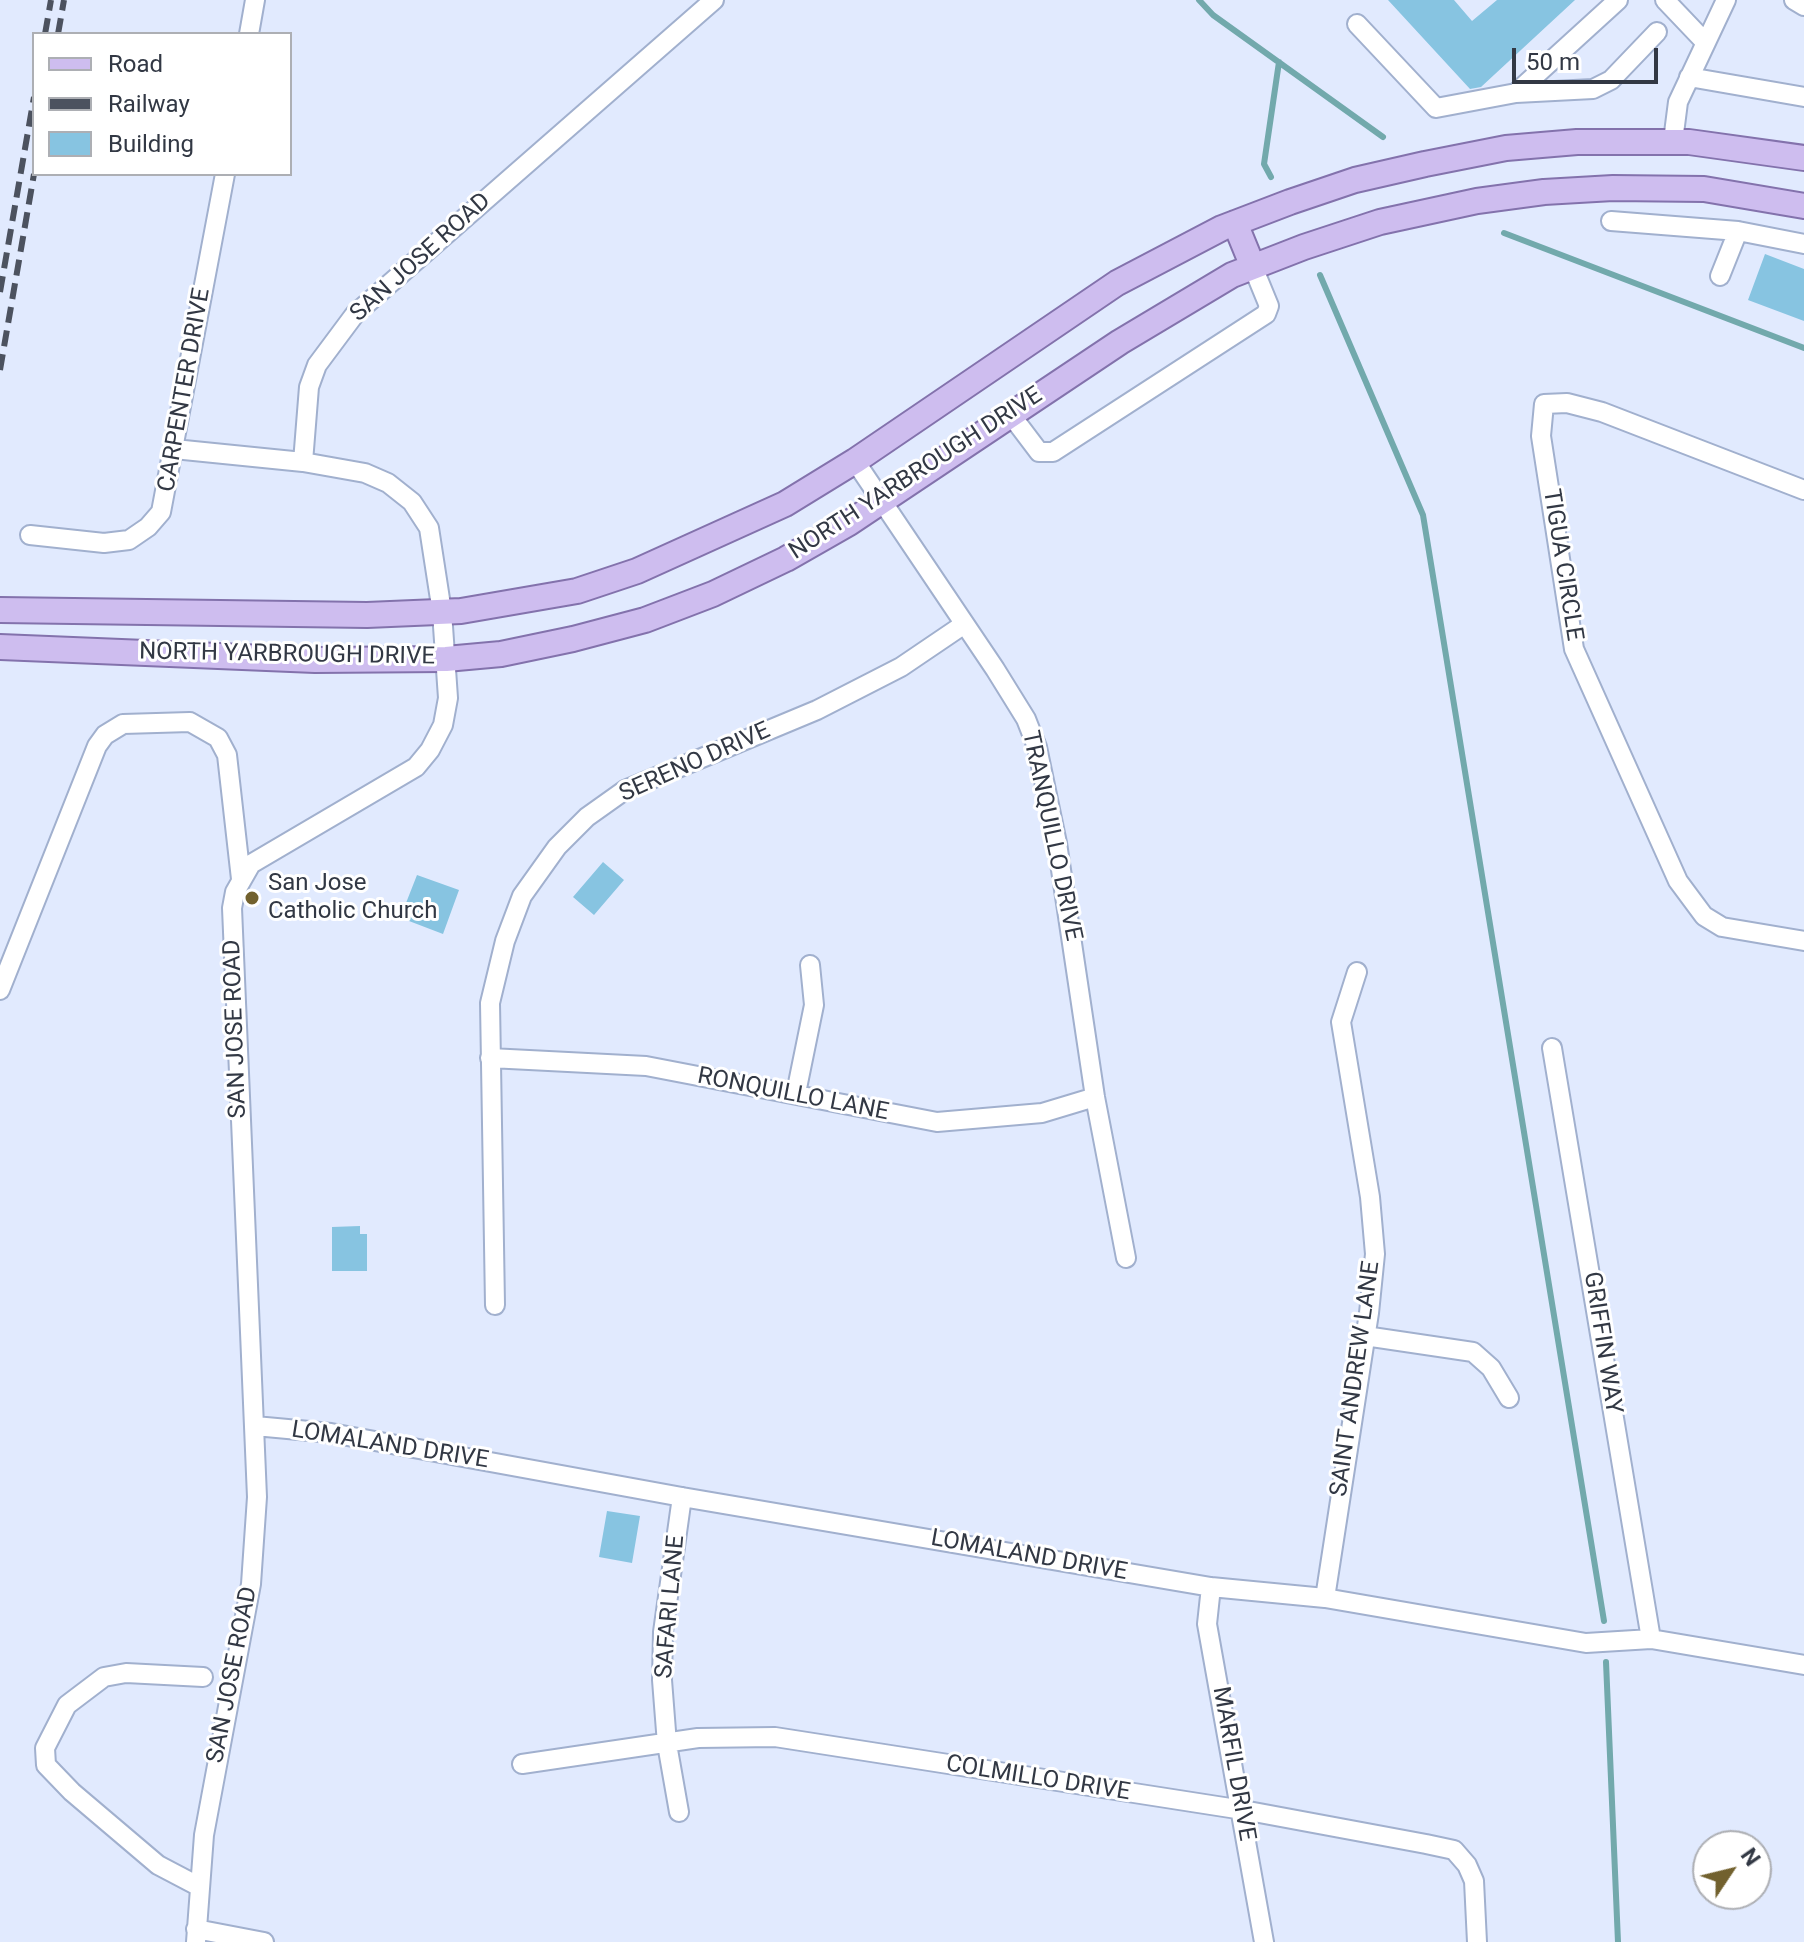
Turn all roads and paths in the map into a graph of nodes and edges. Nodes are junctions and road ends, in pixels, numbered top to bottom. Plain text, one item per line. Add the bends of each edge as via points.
1 (255, 0) edge
2 (714, 0) edge
3 (1618, 0) edge
4 (1665, 0) edge
5 (1726, 0) edge
6 (1794, 0) edge
7 (1804, 6) edge
8 (1357, 24) dead end
9 (249, 32) edge
10 (1657, 32) dead end
11 (1705, 42) junction
12 (1689, 77) junction
13 (1516, 93) junction
14 (1804, 97) edge
15 (1673, 141) junction
16 (1804, 158) edge
17 (225, 176) edge
18 (1804, 206) edge
19 (1611, 221) dead end
20 (1235, 223) junction
21 (1738, 231) junction
22 (1804, 244) edge
23 (1253, 267) junction
24 (1720, 276) dead end
25 (1011, 415) junction
26 (174, 449) junction
27 (855, 461) junction
28 (303, 462) junction
29 (1804, 490) edge
30 (884, 500) junction
31 (30, 535) dead end
32 (0, 610) edge
33 (442, 612) junction
34 (963, 625) junction
35 (0, 647) edge
36 (446, 659) junction
37 (241, 879) junction
38 (1804, 941) edge
39 (810, 965) dead end
40 (1357, 972) dead end
41 (0, 990) edge
42 (1552, 1048) dead end
43 (490, 1058) junction
44 (796, 1093) junction
45 (1095, 1097) junction
46 (1126, 1258) dead end
47 (495, 1305) dead end
48 (1365, 1336) junction
49 (1509, 1398) dead end
50 (255, 1426) junction
51 (682, 1497) junction
52 (1211, 1587) junction
53 (1325, 1598) junction
54 (1651, 1639) junction
55 (1804, 1665) edge
56 (203, 1677) dead end
57 (667, 1744) junction
58 (522, 1764) dead end
59 (1243, 1810) junction
60 (679, 1812) dead end
61 (198, 1886) junction
62 (196, 1936) edge
63 (264, 1942) edge
64 (1264, 1942) edge
65 (1477, 1942) edge

1 - 9 street
2 - 28 street, SAN JOSE ROAD via 355,314 317,365 309,387
3 - 13 street
4 - 11 street
5 - 11 street
6 - 7 street
8 - 13 street via 1436,108
10 - 13 street via 1611,80 1593,89
11 - 12 street
12 - 14 street
12 - 15 street via 1678,102
15 - 16 main road, NORTH YARBROUGH DRIVE
15 - 20 main road, NORTH YARBROUGH DRIVE via 1506,148 1355,180
17 - 26 street, CARPENTER DRIVE
18 - 23 main road, NORTH YARBROUGH DRIVE via 1704,189 1544,192 1380,222
19 - 21 street
20 - 23 main road
20 - 27 main road, NORTH YARBROUGH DRIVE via 1117,283
21 - 22 street
21 - 24 street
23 - 25 main road, NORTH YARBROUGH DRIVE via 1120,342
23 - 25 street via 1269,306 1266,314 1053,452 1039,452
25 - 30 main road, NORTH YARBROUGH DRIVE
26 - 28 street
26 - 31 street, CARPENTER DRIVE via 161,512 129,540 104,543
27 - 30 street, TRANQUILLO DRIVE
27 - 33 main road, NORTH YARBROUGH DRIVE via 785,504 637,571 562,594
28 - 33 street via 377,478 412,502 435,544
29 - 38 street, TIGUA CIRCLE via 1602,412 1567,403 1544,404 1541,436 1574,649 1678,881 1704,916 1722,927
30 - 34 street, TRANQUILLO DRIVE
30 - 36 main road, NORTH YARBROUGH DRIVE via 786,559 645,620 501,654
32 - 33 main road, NORTH YARBROUGH DRIVE
33 - 36 street
34 - 43 street, SERENO DRIVE via 901,667 817,710 660,773 587,817 557,847 522,896 490,1003
34 - 45 street, TRANQUILLO DRIVE via 1026,719 1037,747 1057,843
35 - 36 main road, NORTH YARBROUGH DRIVE via 315,660
36 - 37 street via 443,725 416,767 266,854
37 - 41 street via 227,755 218,738 190,722 123,724 97,746
37 - 50 street, SAN JOSE ROAD via 232,908
39 - 44 street via 814,1005
40 - 48 street, SAINT ANDREW LANE via 1341,1022 1372,1211 1375,1254
42 - 54 street, GRIFFIN WAY
43 - 44 street, RONQUILLO LANE via 646,1066
43 - 47 street, SERENO DRIVE
44 - 45 street, RONQUILLO LANE via 937,1122 1042,1113
45 - 46 street, TRANQUILLO DRIVE
48 - 49 street via 1473,1352 1491,1368
48 - 53 street, SAINT ANDREW LANE
50 - 51 street, LOMALAND DRIVE via 331,1433
50 - 61 street, SAN JOSE ROAD via 251,1584
51 - 52 street, LOMALAND DRIVE
51 - 57 street, SAFARI LANE via 663,1632
52 - 53 street, LOMALAND DRIVE
52 - 59 street, MARFIL DRIVE via 1207,1624
53 - 54 street, LOMALAND DRIVE via 1586,1643
54 - 55 street, LOMALAND DRIVE
56 - 61 street via 104,1677 67,1705 45,1748 46,1765 72,1792 158,1865
57 - 58 street, COLMILLO DRIVE
57 - 59 street, COLMILLO DRIVE via 737,1735 775,1737
57 - 60 street, SAFARI LANE
59 - 64 street, MARFIL DRIVE
59 - 65 street, COLMILLO DRIVE via 1454,1850 1474,1881
61 - 62 street, SAN JOSE ROAD
62 - 63 street

